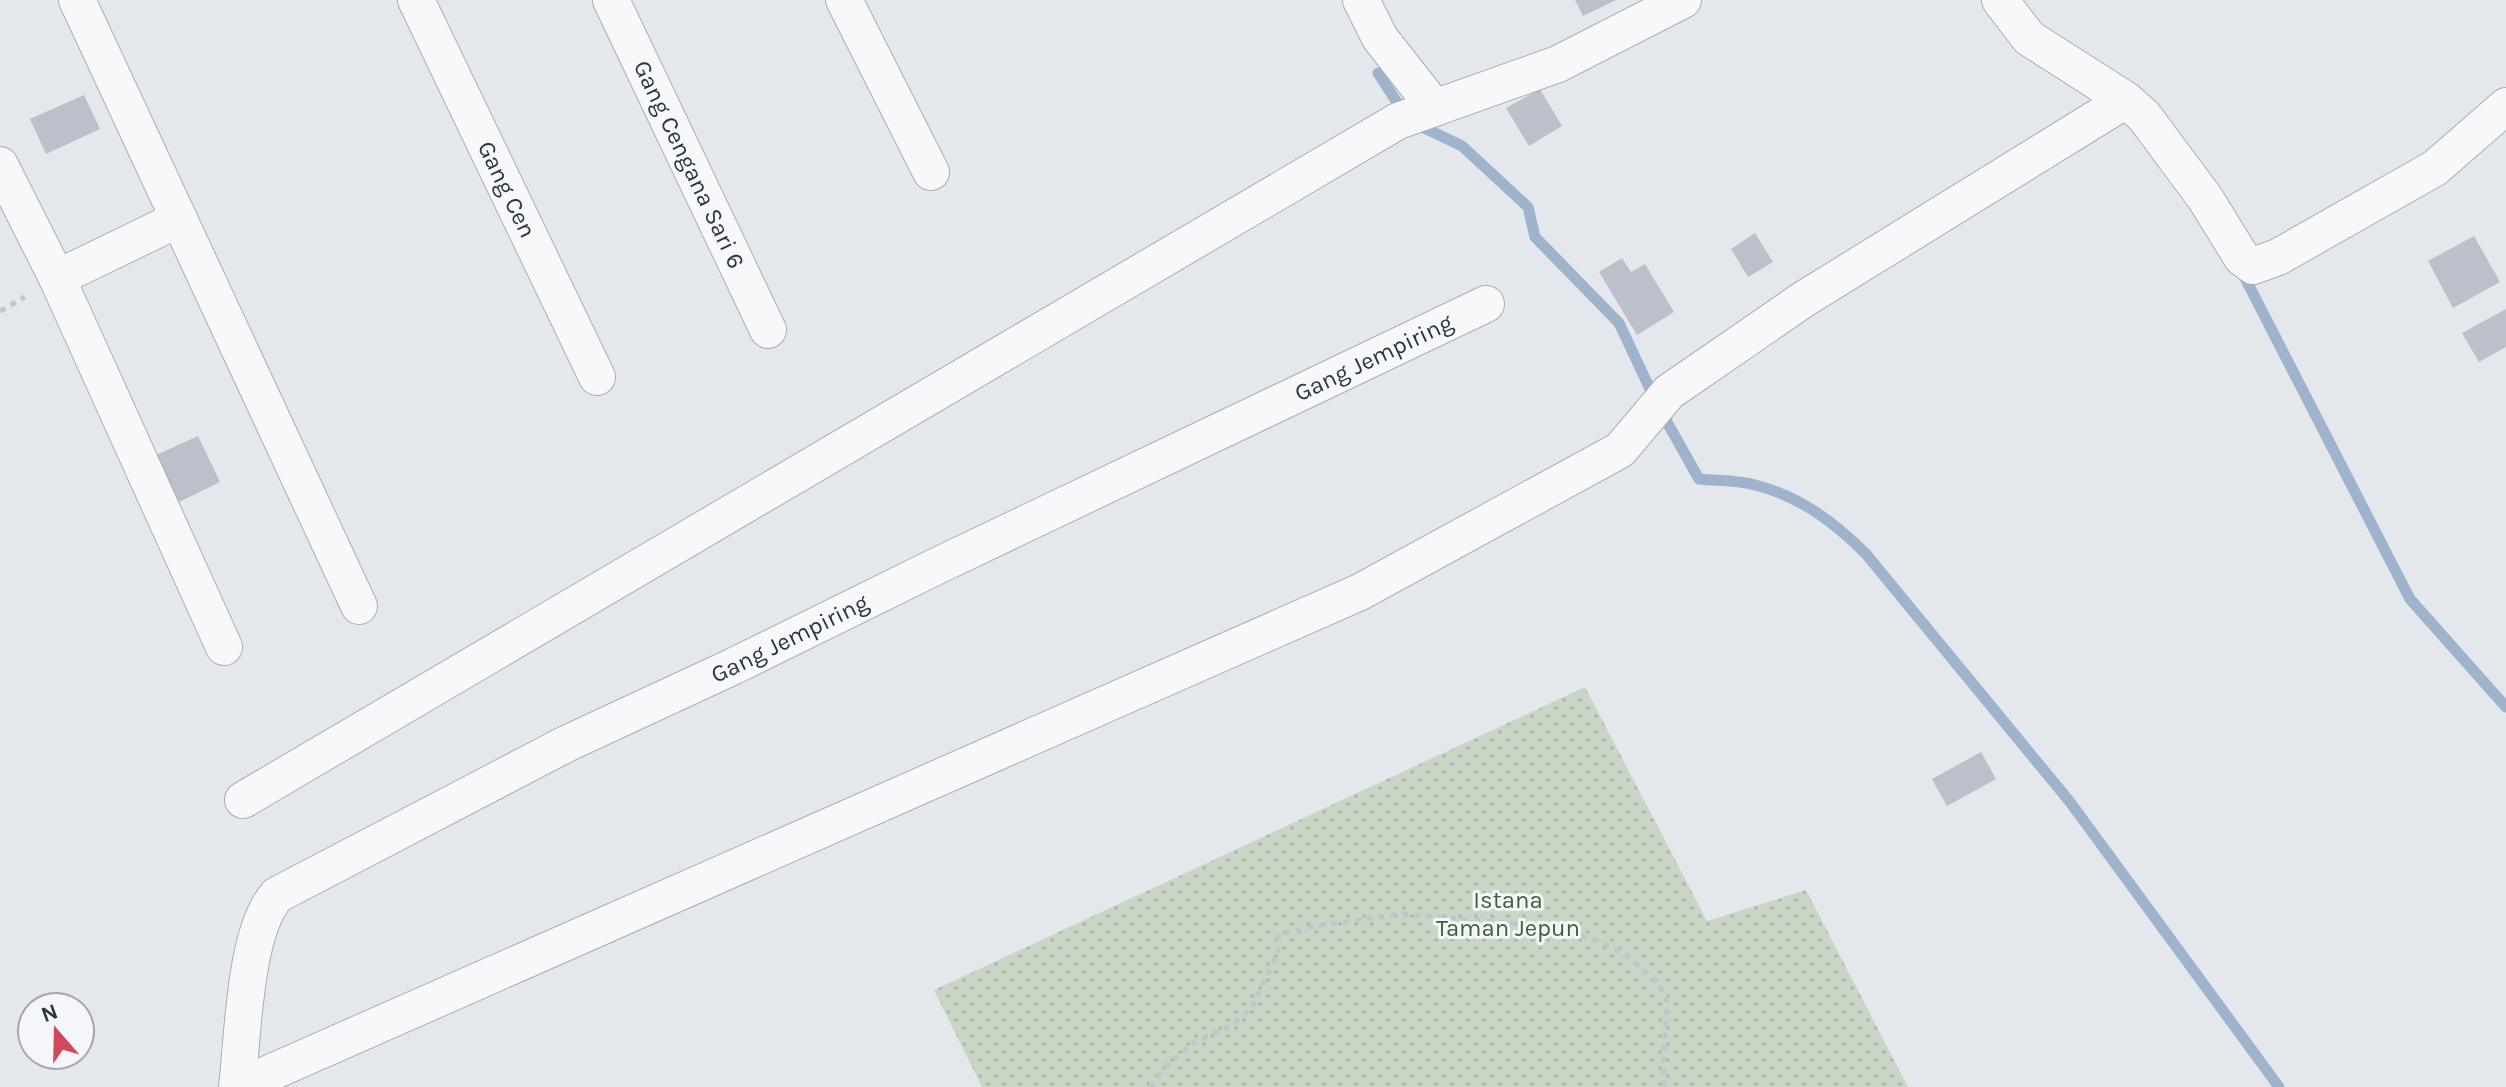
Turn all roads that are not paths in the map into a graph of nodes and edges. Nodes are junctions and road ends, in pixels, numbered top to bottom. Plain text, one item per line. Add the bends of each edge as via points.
1 (77, 0) edge
2 (416, 0) edge
3 (611, 0) edge
4 (844, 0) edge
5 (1361, 0) edge
6 (1683, 0) edge
7 (2000, 0) edge
8 (2126, 100) junction
9 (2506, 106) edge
10 (1419, 113) junction
11 (0, 165) edge
12 (931, 172) dead end
13 (179, 219) junction
14 (57, 278) junction
15 (1486, 304) dead end
16 (768, 330) dead end
17 (597, 377) dead end
18 (359, 606) dead end
19 (224, 647) dead end
20 (243, 800) dead end
21 (238, 1087) edge

1 - 13 street
2 - 17 street, Gang Cen
3 - 16 street, Gang Cengana Sari 6
4 - 12 street
5 - 10 street
6 - 10 street via 1558,64
7 - 8 street via 2029,38
8 - 9 street via 2144,116 2242,258 2253,266 2435,168
8 - 21 street via 1804,299 1660,402 1620,450 1360,592
10 - 20 street
11 - 14 street
13 - 14 street
13 - 18 street
14 - 19 street
15 - 21 street, Gang Jempiring via 566,744 277,895 267,906 252,950

